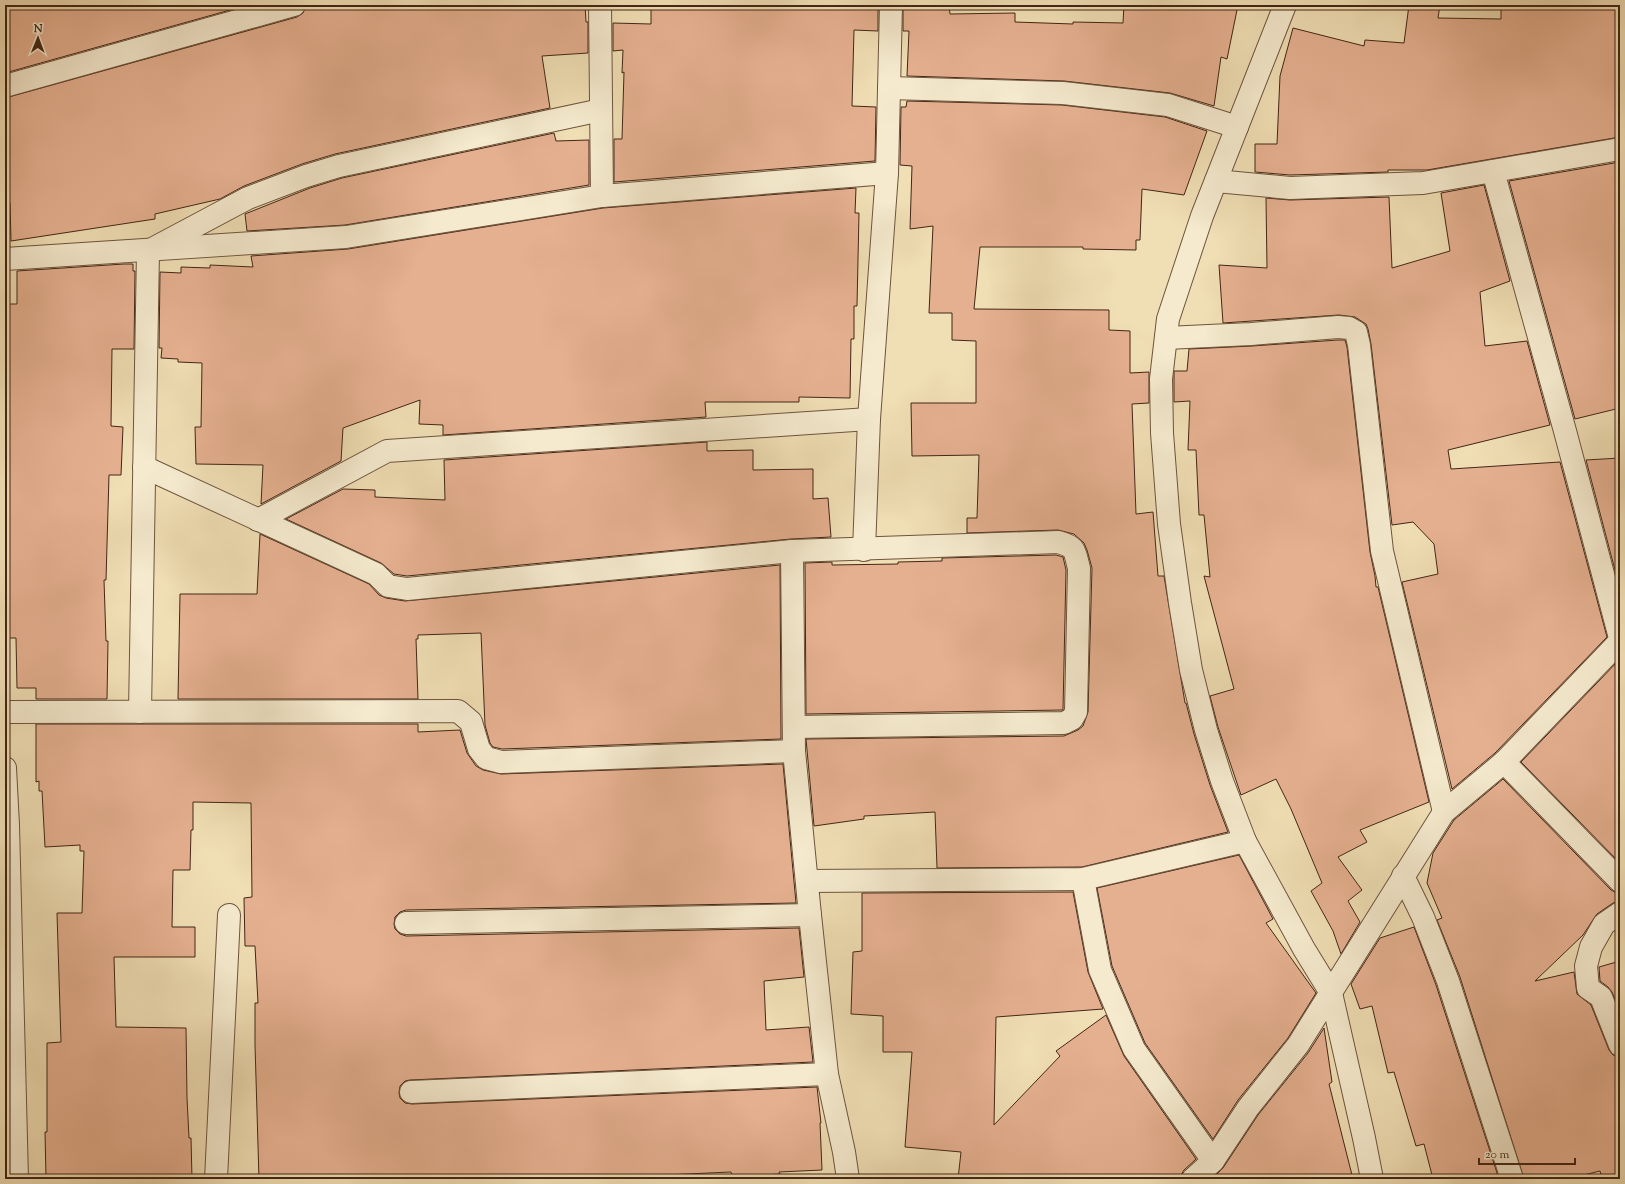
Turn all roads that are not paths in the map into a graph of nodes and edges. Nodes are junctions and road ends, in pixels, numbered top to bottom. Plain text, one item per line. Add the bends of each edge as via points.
1 (294, 5) edge
2 (600, 5) edge
3 (891, 5) edge
4 (1285, 5) edge
5 (5, 86) edge
6 (889, 88) junction
7 (601, 110) junction
8 (1237, 127) junction
9 (1620, 149) edge
10 (1493, 171) junction
11 (887, 173) junction
12 (1216, 181) junction
13 (602, 196) junction
14 (148, 251) junction
15 (5, 259) edge
16 (1166, 338) junction
17 (869, 420) junction
18 (144, 467) junction
19 (258, 520) junction
20 (864, 550) junction
21 (792, 551) junction
22 (1620, 638) edge
23 (1620, 641) edge
24 (5, 712) edge
25 (140, 712) junction
26 (794, 727) junction
27 (794, 751) junction
28 (1504, 762) junction
29 (5, 768) edge
30 (1444, 812) junction
31 (1245, 841) junction
32 (1403, 876) junction
33 (1083, 879) junction
34 (807, 881) junction
35 (1620, 881) edge
36 (1620, 913) edge
37 (229, 915) dead end
38 (810, 915) junction
39 (406, 923) dead end
40 (1331, 994) junction
41 (1620, 1045) edge
42 (827, 1074) junction
43 (410, 1092) dead end
44 (1213, 1161) junction
45 (17, 1179) edge
46 (216, 1179) edge
47 (848, 1179) edge
48 (1193, 1179) edge
49 (1372, 1179) edge
50 (1512, 1179) edge

1 - 5 street
2 - 7 street
3 - 6 street
4 - 8 street
6 - 8 street via 1062,93 1168,105
6 - 11 street
7 - 13 street
7 - 14 street via 338,166 248,198
8 - 12 street
9 - 10 street
10 - 12 street via 1423,183 1290,188
10 - 22 street
11 - 13 street
11 - 17 street
12 - 16 street via 1168,319
13 - 14 street via 346,237
14 - 15 street
14 - 18 street
16 - 30 street via 1338,327 1356,332 1382,552
16 - 31 street via 1161,379 1162,432 1169,524 1180,603 1191,670 1206,730
17 - 19 street via 387,451
17 - 20 street
18 - 19 street
18 - 25 street
19 - 21 street via 376,574 388,586 407,589
20 - 21 street
20 - 26 street via 1058,542 1071,546 1079,568 1076,712 1072,719 1064,722
21 - 26 street
23 - 28 street
24 - 25 street
25 - 27 street via 458,711 471,722 479,749 486,758 501,762
26 - 27 street
27 - 34 street
28 - 30 street
28 - 35 street
29 - 45 street
30 - 32 street
31 - 33 street
31 - 40 street
32 - 40 street
32 - 50 street via 1423,917 1448,981
33 - 34 street
33 - 44 street via 1100,970 1134,1049
34 - 38 street
36 - 41 street via 1604,924 1591,947 1586,966 1588,988 1601,997
37 - 46 street
38 - 39 street
38 - 42 street
40 - 44 street via 1298,1045 1248,1108
40 - 49 street
42 - 43 street
42 - 47 street
44 - 48 street

